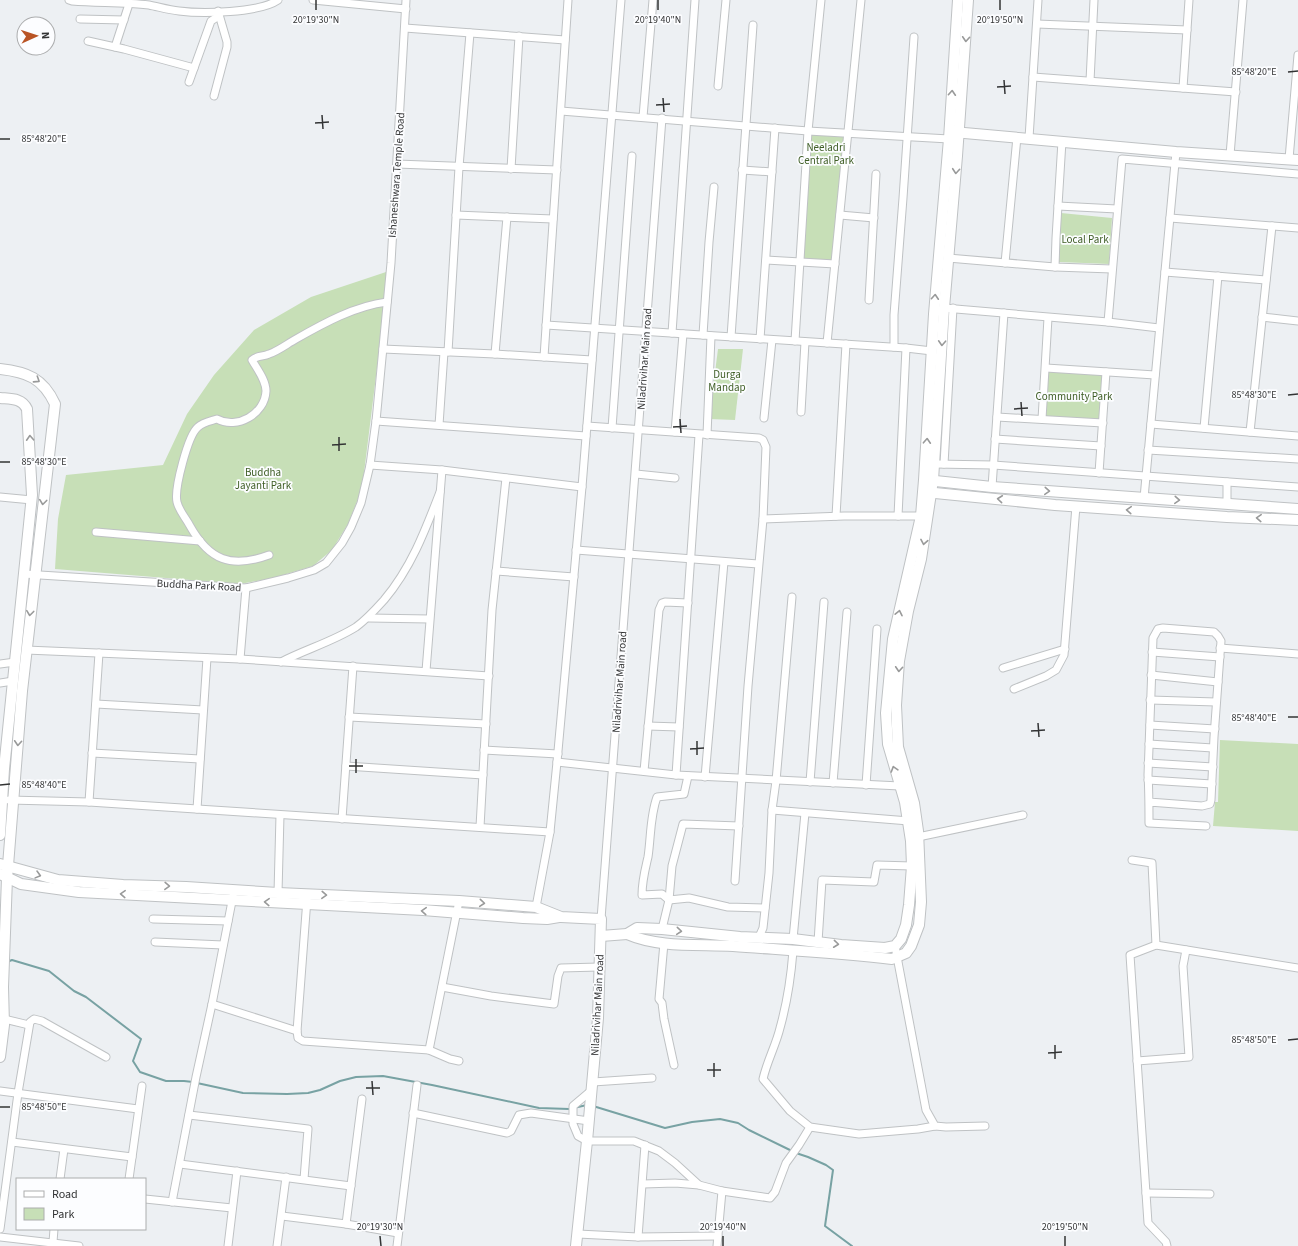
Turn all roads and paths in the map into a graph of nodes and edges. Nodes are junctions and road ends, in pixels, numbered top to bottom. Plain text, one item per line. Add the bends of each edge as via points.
1 (69, 0) edge
2 (278, 0) edge
3 (313, 0) edge
4 (406, 0) edge
5 (568, 0) edge
6 (620, 0) edge
7 (653, 0) edge
8 (695, 0) edge
9 (726, 0) edge
10 (820, 0) edge
11 (861, 0) edge
12 (958, 0) edge
13 (968, 0) edge
14 (1038, 0) edge
15 (1094, 0) edge
16 (1189, 0) edge
17 (1243, 0) edge
18 (155, 3) edge
19 (129, 4) junction
20 (406, 9) junction
21 (219, 14) junction
22 (80, 19) dead end
23 (124, 20) junction
24 (1037, 24) junction
25 (752, 25) dead end
26 (1092, 26) junction
27 (405, 28) junction
28 (1187, 30) junction
29 (470, 33) junction
30 (519, 36) junction
31 (914, 37) dead end
32 (566, 40) junction
33 (88, 41) dead end
34 (115, 47) junction
35 (1298, 54) edge
36 (194, 68) junction
37 (1033, 77) junction
38 (1090, 81) junction
39 (189, 82) dead end
40 (718, 86) dead end
41 (1183, 88) junction
42 (1236, 92) junction
43 (214, 96) dead end
44 (1296, 96) edge
45 (561, 111) junction
46 (612, 114) junction
47 (643, 117) junction
48 (662, 118) junction
49 (686, 120) junction
50 (746, 125) junction
51 (776, 128) junction
52 (808, 130) junction
53 (848, 133) junction
54 (952, 135) junction
55 (907, 137) junction
56 (1017, 137) junction
57 (1029, 138) junction
58 (1062, 142) junction
59 (1176, 152) junction
60 (1230, 155) junction
61 (632, 156) dead end
62 (1294, 160) edge
63 (1175, 162) junction
64 (397, 164) junction
65 (459, 167) junction
66 (511, 169) junction
67 (557, 170) junction
68 (742, 170) junction
69 (772, 172) junction
70 (876, 174) dead end
71 (1298, 174) edge
72 (714, 187) dead end
73 (1058, 206) junction
74 (1117, 209) junction
75 (456, 215) junction
76 (840, 215) junction
77 (507, 217) junction
78 (874, 218) junction
79 (1170, 218) junction
80 (553, 219) junction
81 (1272, 226) junction
82 (1298, 228) edge
83 (948, 258) junction
84 (766, 260) junction
85 (800, 262) junction
86 (1005, 263) junction
87 (835, 264) junction
88 (1055, 267) junction
89 (1112, 269) junction
90 (1165, 272) junction
91 (1218, 276) junction
92 (1266, 280) junction
93 (869, 300) dead end
94 (388, 302) junction
95 (948, 308) junction
96 (1004, 313) junction
97 (1262, 317) junction
98 (1048, 318) junction
99 (1298, 321) edge
100 (1108, 322) junction
101 (546, 325) junction
102 (938, 327) junction
103 (595, 328) junction
104 (1159, 328) junction
105 (620, 330) junction
106 (646, 332) junction
107 (672, 333) junction
108 (684, 334) junction
109 (703, 335) junction
110 (711, 336) junction
111 (731, 337) junction
112 (760, 339) junction
113 (772, 340) junction
114 (795, 341) junction
115 (805, 342) junction
116 (827, 343) junction
117 (846, 344) junction
118 (894, 347) junction
119 (906, 348) junction
120 (383, 349) junction
121 (932, 351) junction
122 (446, 352) junction
123 (495, 354) junction
124 (544, 357) junction
125 (592, 360) junction
126 (1046, 368) junction
127 (0, 369) edge
128 (1106, 372) junction
129 (1155, 375) junction
130 (0, 398) edge
131 (801, 412) dead end
132 (997, 416) junction
133 (764, 418) dead end
134 (1042, 419) junction
135 (376, 422) junction
136 (1103, 423) junction
137 (1151, 424) junction
138 (438, 425) junction
139 (587, 426) junction
140 (612, 428) junction
141 (1204, 428) junction
142 (639, 430) junction
143 (675, 432) junction
144 (1250, 432) junction
145 (699, 435) junction
146 (707, 435) junction
147 (586, 436) junction
148 (1298, 436) edge
149 (995, 439) junction
150 (1101, 446) junction
151 (1148, 450) junction
152 (1298, 459) edge
153 (940, 464) junction
154 (370, 465) junction
155 (993, 465) junction
156 (442, 470) junction
157 (1099, 473) junction
158 (636, 474) junction
159 (1146, 476) junction
160 (506, 478) junction
161 (674, 478) dead end
162 (929, 480) junction
163 (1227, 482) junction
164 (582, 487) junction
165 (992, 487) junction
166 (1298, 487) edge
167 (440, 492) junction
168 (928, 492) junction
169 (0, 497) edge
170 (1144, 498) junction
171 (32, 500) junction
172 (1227, 504) junction
173 (1076, 506) junction
174 (1277, 508) junction
175 (1298, 510) edge
176 (836, 516) junction
177 (898, 516) junction
178 (921, 516) junction
179 (762, 519) junction
180 (1276, 519) junction
181 (30, 520) junction
182 (41, 520) junction
183 (1298, 520) edge
184 (96, 532) dead end
185 (200, 541) junction
186 (576, 550) junction
187 (629, 554) junction
188 (269, 555) dead end
189 (690, 559) junction
190 (724, 562) junction
191 (758, 564) junction
192 (496, 572) junction
193 (24, 574) junction
194 (35, 575) junction
195 (574, 577) junction
196 (246, 588) junction
197 (792, 597) dead end
198 (824, 602) dead end
199 (688, 603) junction
200 (847, 612) dead end
201 (369, 618) junction
202 (429, 619) junction
203 (877, 630) dead end
204 (1220, 648) junction
205 (1065, 649) junction
206 (26, 650) junction
207 (1152, 652) junction
208 (99, 653) junction
209 (1298, 654) edge
210 (1220, 657) junction
211 (206, 658) junction
212 (240, 659) junction
213 (15, 662) junction
214 (280, 663) junction
215 (0, 664) edge
216 (353, 666) junction
217 (1003, 668) dead end
218 (426, 671) junction
219 (1151, 675) junction
220 (489, 676) junction
221 (13, 681) junction
222 (0, 682) edge
223 (1218, 682) junction
224 (1014, 689) dead end
225 (17, 694) junction
226 (1150, 700) junction
227 (1216, 702) junction
228 (96, 704) junction
229 (203, 710) junction
230 (349, 717) junction
231 (486, 724) junction
232 (1150, 725) junction
233 (648, 726) junction
234 (679, 727) junction
235 (1214, 729) junction
236 (1149, 744) junction
237 (1213, 748) junction
238 (484, 750) junction
239 (92, 753) junction
240 (558, 758) junction
241 (200, 759) junction
242 (1148, 763) junction
243 (346, 766) junction
244 (1213, 767) junction
245 (613, 768) junction
246 (644, 771) junction
247 (676, 775) junction
248 (483, 776) junction
249 (688, 776) junction
250 (705, 777) junction
251 (742, 779) junction
252 (1148, 780) junction
253 (776, 781) junction
254 (810, 782) junction
255 (833, 783) junction
256 (1212, 784) junction
257 (866, 785) junction
258 (900, 786) junction
259 (3, 799) junction
260 (14, 800) junction
261 (89, 802) junction
262 (1148, 802) junction
263 (197, 809) junction
264 (772, 810) junction
265 (804, 813) junction
266 (280, 814) junction
267 (1023, 815) dead end
268 (342, 818) junction
269 (908, 821) junction
270 (739, 826) junction
271 (1206, 826) dead end
272 (480, 827) junction
273 (0, 829) edge
274 (550, 832) junction
275 (918, 836) junction
276 (1132, 860) dead end
277 (4, 865) edge
278 (912, 866) junction
279 (4, 876) edge
280 (735, 881) dead end
281 (278, 893) junction
282 (234, 895) junction
283 (307, 899) junction
284 (669, 900) junction
285 (459, 901) junction
286 (536, 907) junction
287 (765, 908) junction
288 (457, 913) junction
289 (561, 917) junction
290 (153, 919) dead end
291 (601, 919) junction
292 (228, 921) junction
293 (662, 929) junction
294 (627, 934) junction
295 (601, 936) junction
296 (759, 937) junction
297 (793, 939) junction
298 (156, 942) dead end
299 (818, 942) junction
300 (664, 943) junction
301 (223, 945) junction
302 (1156, 945) junction
303 (895, 946) junction
304 (1186, 950) junction
305 (793, 951) junction
306 (898, 957) junction
307 (599, 967) junction
308 (1298, 968) edge
309 (442, 987) junction
310 (212, 1004) junction
311 (2, 1019) edge
312 (29, 1025) junction
313 (297, 1031) junction
314 (429, 1050) junction
315 (0, 1057) edge
316 (106, 1057) dead end
317 (459, 1061) dead end
318 (1137, 1061) junction
319 (674, 1066) dead end
320 (652, 1078) dead end
321 (417, 1085) dead end
322 (142, 1086) dead end
323 (592, 1090) junction
324 (0, 1091) edge
325 (18, 1093) junction
326 (362, 1099) dead end
327 (138, 1109) junction
328 (414, 1113) junction
329 (189, 1115) junction
330 (573, 1119) junction
331 (590, 1119) junction
332 (935, 1126) junction
333 (985, 1126) dead end
334 (810, 1127) junction
335 (588, 1141) junction
336 (12, 1142) junction
337 (645, 1145) junction
338 (64, 1149) junction
339 (132, 1157) junction
340 (180, 1164) junction
341 (237, 1171) junction
342 (286, 1177) junction
343 (60, 1178) edge
344 (129, 1178) edge
345 (304, 1179) junction
346 (643, 1184) junction
347 (699, 1185) junction
348 (351, 1186) junction
349 (722, 1191) junction
350 (1146, 1193) junction
351 (1210, 1194) dead end
352 (146, 1199) edge
353 (172, 1202) junction
354 (232, 1208) junction
355 (282, 1216) junction
356 (346, 1224) junction
357 (0, 1229) edge
358 (54, 1230) edge
359 (398, 1233) junction
360 (578, 1234) junction
361 (718, 1236) junction
362 (0, 1237) edge
363 (638, 1237) junction
364 (53, 1242) junction
365 (79, 1246) edge
366 (228, 1246) edge
367 (277, 1246) edge
368 (397, 1246) edge
369 (576, 1246) edge
370 (717, 1246) edge
371 (1167, 1246) edge

1 - 19 street
2 - 21 street via 270,5
3 - 20 street
4 - 20 street, Ishaneshwara Temple Road
5 - 32 street
6 - 46 street
7 - 47 street
8 - 49 street
9 - 40 street
10 - 52 street
11 - 53 street
54 -> 12 street
13 -> 54 street
14 - 24 street
15 - 26 street
16 - 28 street
17 - 42 street
18 - 19 street
18 - 21 street via 179,11
19 - 23 street
20 - 27 street, Ishaneshwara Temple Road
21 - 36 street via 211,22
21 - 43 street via 227,48
22 - 23 street
23 - 34 street
24 - 26 street
24 - 37 street
25 - 50 street
26 - 28 street
26 - 38 street
27 - 29 street
27 - 64 street, Ishaneshwara Temple Road
28 - 41 street
29 - 30 street
29 - 65 street
30 - 32 street
30 - 66 street
31 - 55 street
32 - 45 street
33 - 34 street
34 - 36 street
35 - 44 street
36 - 39 street
37 - 38 street
37 - 57 street
38 - 41 street
41 - 42 street
42 - 60 street
44 - 62 street
45 - 46 street
45 - 67 street
46 - 47 street
46 - 103 street
47 - 48 street
48 - 49 street
48 - 106 street, Niladrivihar Main road
49 - 50 street
49 - 107 street
50 - 51 street
50 - 68 street
51 - 52 street
51 - 69 street
52 - 53 street
52 - 85 street
53 - 55 street
53 - 76 street
54 - 55 street
54 - 56 street
54 -> 83 street
102 -> 54 street via 938,258
55 - 118 street
56 - 57 street
56 - 86 street
57 - 58 street
58 - 59 street
58 - 73 street
59 - 60 street
59 - 63 street
60 - 62 street
61 - 105 street
63 - 71 street
63 - 74 street via 1122,159
63 - 79 street
64 - 65 street
64 - 94 street, Ishaneshwara Temple Road
65 - 66 street
65 - 75 street
66 - 67 street
67 - 80 street
68 - 69 street
68 - 111 street
69 - 84 street
70 - 78 street
72 - 109 street
73 - 74 street
73 - 88 street
74 - 89 street
75 - 77 street
75 - 122 street
76 - 78 street
76 - 87 street
77 - 80 street
77 - 123 street
78 - 93 street
79 - 81 street
79 - 90 street
80 - 101 street
81 - 82 street
81 - 92 street
83 - 86 street
83 - 95 street
84 - 85 street
84 - 112 street
85 - 87 street
85 - 114 street
86 - 88 street
87 - 116 street
88 - 89 street
89 - 100 street
90 - 91 street
90 - 104 street
91 - 92 street
91 - 141 street
92 - 97 street
94 - 120 street, Ishaneshwara Temple Road
94 - 185 street via 340,316 268,355 253,358 266,391 260,409 246,419 223,422 218,419 197,427 180,471 177,500
95 - 96 street
95 - 102 street
95 - 153 street
96 - 98 street
96 - 132 street
97 - 99 street
97 - 144 street
98 - 100 street
98 - 126 street
100 - 104 street
101 - 103 street
101 - 124 street
102 - 121 street
102 -> 153 street
103 - 105 street
103 - 125 street
104 - 129 street
105 - 106 street
105 - 140 street
106 - 107 street
106 - 142 street, Niladrivihar Main road
107 - 108 street
108 - 109 street
108 - 143 street
109 - 110 street
110 - 111 street
110 - 146 street
111 - 112 street
112 - 113 street
113 - 114 street
113 - 133 street
114 - 115 street
115 - 116 street
115 - 131 street
116 - 117 street
117 - 118 street
117 - 176 street
118 - 119 street
119 - 121 street
119 - 177 street
120 - 122 street
120 - 135 street, Buddha Park Road
162 -> 121 street
122 - 123 street
122 - 138 street
123 - 124 street
124 - 125 street
125 - 139 street
126 - 128 street
126 - 134 street
127 -> 182 street via 34,378 44,385 56,404
128 - 129 street
128 - 136 street
129 - 137 street
171 -> 130 street via 27,409 25,403 20,400
132 - 134 street
132 - 149 street
134 - 136 street
135 - 138 street
135 - 154 street, Buddha Park Road
136 - 150 street
137 - 141 street
137 - 151 street
138 - 147 street
139 - 140 street
139 - 147 street
140 - 142 street
141 - 144 street
142 - 143 street
142 - 158 street, Niladrivihar Main road
143 - 145 street
144 - 148 street
145 - 146 street
145 - 189 street
146 - 179 street via 763,440 766,447
147 - 164 street
149 - 150 street
149 - 155 street
150 - 157 street
151 - 152 street
151 - 159 street
153 - 155 street
153 - 162 street
154 - 156 street
154 - 196 street, Buddha Park Road via 361,503 351,527 326,563 314,570
155 - 157 street
155 - 165 street
156 - 160 street
156 - 167 street
157 - 159 street
158 - 161 street
158 - 187 street, Niladrivihar Main road
159 - 163 street
159 - 170 street
160 - 164 street
160 - 192 street
162 - 165 street
162 - 168 street
163 - 166 street
163 - 172 street
164 - 186 street
165 -> 170 street
167 - 201 street via 426,531 413,557 392,591
167 - 202 street
173 -> 168 street
168 - 178 street
168 -> 275 street via 921,559 899,661 896,705 898,747 914,803
169 - 171 street
170 -> 172 street
171 - 181 street
172 - 174 street
180 -> 173 street
173 - 205 street
174 - 175 street
174 - 180 street
176 - 177 street
176 - 179 street
177 - 178 street
258 -> 178 street via 888,744 886,713 893,639
179 - 191 street
180 - 183 street
181 - 182 street
181 - 193 street
182 - 194 street
184 - 185 street
185 - 188 street via 213,555 228,560 256,560
186 - 187 street
186 - 195 street
187 - 189 street
187 - 245 street, Niladrivihar Main road
189 - 190 street
189 - 199 street
190 - 191 street
190 - 250 street
191 - 251 street
192 - 195 street
192 - 220 street
193 - 194 street, Buddha Park Road
193 - 213 street
194 - 196 street, Buddha Park Road
194 -> 206 street
195 - 240 street
196 - 212 street
197 - 253 street
198 - 254 street
199 - 233 street via 665,602 658,610
199 - 234 street
200 - 255 street
201 - 202 street
201 - 214 street via 337,637
202 - 218 street
203 - 257 street
204 - 207 street via 1221,641 1214,632 1163,628 1155,632
204 - 209 street
204 - 210 street
205 - 217 street
205 - 224 street via 1056,670
206 - 208 street
206 - 225 street
207 - 210 street
207 - 219 street
208 - 211 street
208 - 228 street
210 - 223 street
211 - 212 street
211 - 229 street
212 - 214 street
213 - 215 street
213 - 221 street
214 - 216 street
216 - 218 street
216 - 230 street
218 - 220 street
219 - 223 street
219 - 226 street
220 - 231 street
221 - 222 street
221 - 225 street
223 - 227 street
225 - 259 street via 4,769
225 -> 260 street
226 - 227 street
226 - 232 street
227 - 235 street
228 - 229 street
228 - 239 street
229 - 241 street
230 - 231 street
230 - 243 street
231 - 238 street
232 - 235 street
232 - 236 street
233 - 234 street
233 - 246 street
234 - 247 street
235 - 237 street
236 - 237 street
236 - 242 street
237 - 244 street
238 - 240 street
238 - 248 street
239 - 241 street
239 - 261 street
240 - 245 street
240 - 274 street
241 - 263 street
242 - 244 street
242 - 252 street
243 - 248 street
243 - 268 street
244 - 256 street
245 - 246 street
245 - 291 street, Niladrivihar Main road
246 - 247 street
247 - 249 street
248 - 272 street
249 - 250 street
249 - 284 street via 684,794 657,797 653,807 642,895 662,894
250 - 251 street
251 - 253 street
251 - 270 street
252 - 256 street
252 - 262 street
253 - 254 street
253 - 264 street
254 - 255 street
255 - 257 street
256 - 262 street via 1211,800 1207,806
257 - 258 street
258 - 269 street
259 - 260 street
259 - 273 street
260 - 261 street
260 - 277 street
261 - 263 street
262 - 271 street via 1149,823
263 - 266 street
264 - 265 street
264 - 287 street
265 - 269 street
265 - 297 street
266 - 268 street
266 - 281 street
267 - 275 street
268 - 272 street
269 - 278 street
270 - 280 street
270 - 284 street via 683,824 672,866
272 - 274 street
274 - 286 street
275 - 306 street via 921,902 919,925 911,946 906,953
276 - 302 street via 1152,863
277 - 279 street
277 -> 282 street via 58,880 186,887
278 - 299 street via 877,865 874,882 822,880
278 - 303 street via 906,925 901,939
282 -> 279 street via 79,892 21,884
279 - 311 street
281 - 282 street
281 - 283 street
283 -> 282 street
282 - 292 street
283 -> 285 street
288 -> 283 street
283 - 313 street
284 - 287 street via 689,898 728,906
284 - 293 street
285 -> 286 street
285 - 288 street
286 - 289 street
287 - 296 street
288 - 289 street via 547,919
288 - 309 street
289 - 291 street
290 - 292 street
291 - 295 street, Niladrivihar Main road
292 - 301 street
293 - 294 street via 637,928
293 -> 296 street
294 - 295 street
294 - 300 street via 639,939
295 - 307 street, Niladrivihar Main road
296 - 297 street
297 - 299 street
298 - 301 street
299 -> 303 street via 885,948
300 - 305 street
300 - 319 street via 659,999 662,1003
301 - 310 street
302 - 304 street
302 - 318 street via 1130,955
303 - 306 street
304 - 308 street
304 - 318 street via 1183,966 1190,1057
305 - 306 street via 892,959
305 - 334 street via 780,1029 763,1079 790,1111
306 - 332 street via 926,1110
307 - 309 street via 560,968 554,1004
307 - 323 street, Niladrivihar Main road
309 - 314 street
310 - 313 street
310 - 329 street
311 - 312 street
311 - 315 street
312 - 316 street via 30,1022 38,1020
312 - 325 street
313 - 314 street via 298,1038 303,1041
314 - 317 street
318 - 350 street
320 - 323 street
321 - 328 street
322 - 327 street
323 - 330 street via 573,1106
323 - 331 street, Niladrivihar Main road
324 - 325 street
325 - 327 street
325 - 336 street
326 - 348 street
327 - 339 street
328 - 330 street via 507,1133 523,1113
328 - 359 street
329 - 340 street
329 - 345 street via 308,1129
330 - 331 street
330 - 335 street via 578,1136
331 - 335 street, Niladrivihar Main road
332 - 333 street
332 - 334 street via 858,1134
334 - 349 street via 786,1163 775,1192 770,1198
335 - 337 street via 634,1141
335 - 360 street, Niladrivihar Main road
336 - 338 street
336 - 357 street
337 - 346 street
337 - 347 street via 664,1155
338 - 339 street
338 - 343 street
339 - 344 street
340 - 341 street
340 - 353 street
341 - 342 street
341 - 354 street
342 - 345 street
342 - 355 street
345 - 348 street
346 - 347 street
346 - 363 street
347 - 349 street
348 - 356 street
349 - 361 street
350 - 351 street
350 - 371 street via 1148,1223
352 - 353 street
353 - 354 street
354 - 366 street
355 - 356 street
355 - 367 street
356 - 359 street
358 - 364 street
359 - 368 street
360 - 363 street
360 - 369 street, Niladrivihar Main road
361 - 363 street
361 - 370 street
362 - 364 street
364 - 365 street

